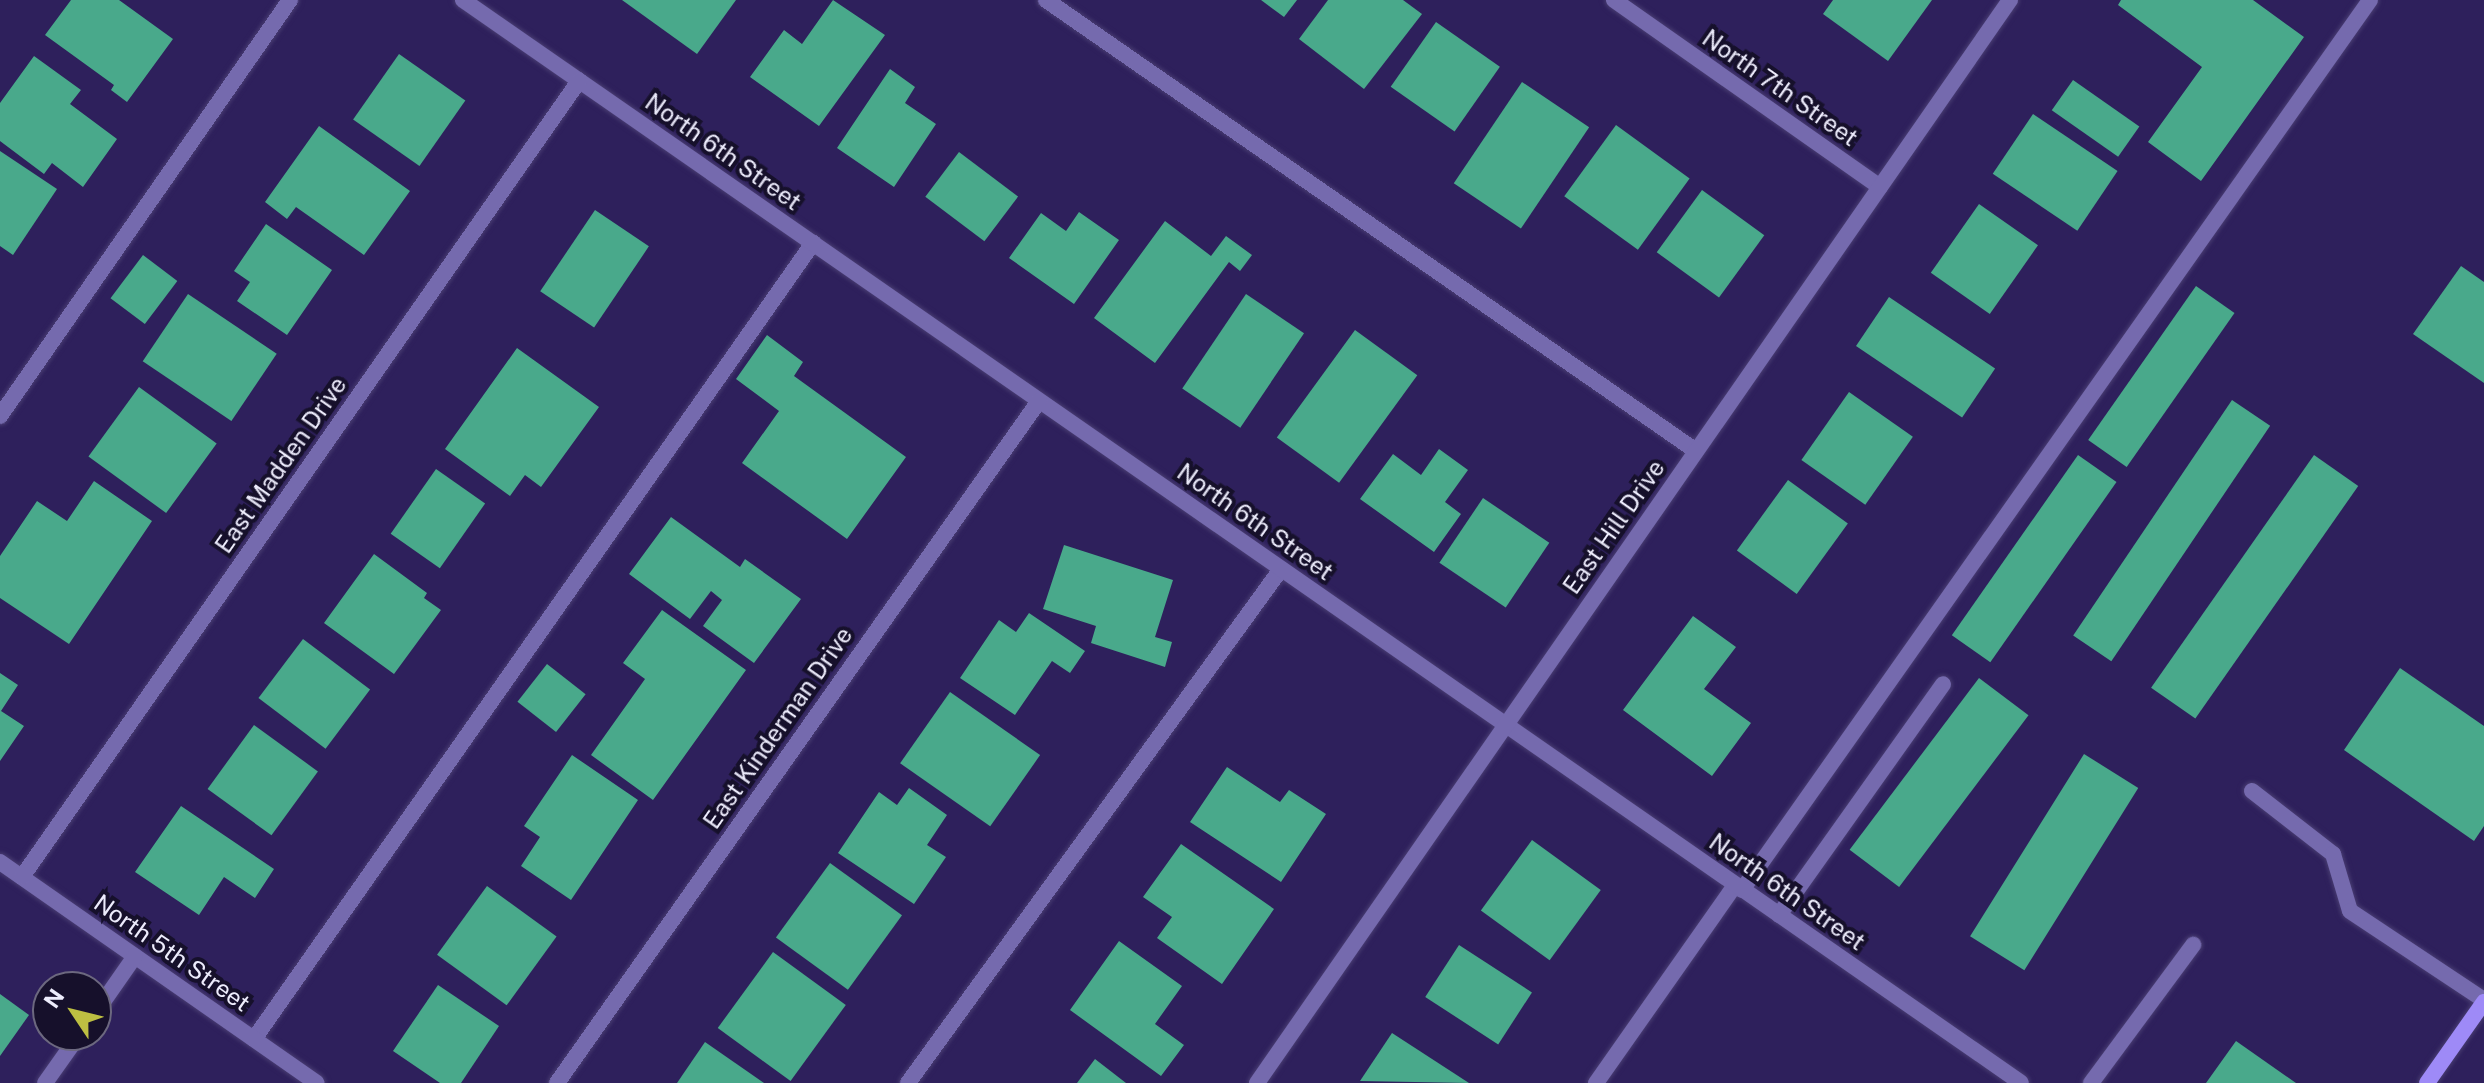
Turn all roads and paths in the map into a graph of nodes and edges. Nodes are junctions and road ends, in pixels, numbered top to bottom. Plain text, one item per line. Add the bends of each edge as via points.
1 (290, 0) edge
2 (463, 0) edge
3 (1046, 0) edge
4 (1614, 0) edge
5 (2010, 0) edge
6 (2370, 0) edge
7 (579, 81) junction
8 (1880, 187) junction
9 (813, 243) junction
10 (1039, 401) junction
11 (0, 416) edge
12 (1696, 451) junction
13 (1281, 569) junction
14 (1943, 684) dead end
15 (1505, 725) junction
16 (2252, 791) dead end
17 (0, 862) edge
18 (22, 877) junction
19 (1738, 888) junction
20 (1779, 915) junction
21 (2193, 945) dead end
22 (135, 956) junction
23 (112, 989) edge
24 (2484, 1001) edge
25 (254, 1039) junction
26 (68, 1051) edge
27 (45, 1083) edge
28 (317, 1083) edge
29 (557, 1083) edge
30 (908, 1083) edge
31 (1257, 1083) edge
32 (1596, 1083) edge
33 (2021, 1083) edge
34 (2091, 1083) edge
35 (2427, 1083) edge

1 - 11 street
2 - 7 street, North 6th Street
3 - 12 street
4 - 8 street, North 7th Street
5 - 8 street, East Hill Drive
6 - 19 street
7 - 9 street, North 6th Street
7 - 18 street, East Madden Drive
8 - 12 street, East Hill Drive
9 - 10 street, North 6th Street
9 - 25 street
10 - 13 street, North 6th Street
10 - 29 street, East Kinderman Drive
12 - 15 street, East Hill Drive
13 - 15 street, North 6th Street
13 - 30 street
14 - 20 street
15 - 19 street, North 6th Street
15 - 31 street, East Hill Drive
16 - 24 street via 2333,854 2350,911
17 - 18 street, North 5th Street
18 - 22 street, North 5th Street
19 - 20 street, North 6th Street
19 - 32 street
20 - 33 street, North 6th Street
21 - 34 street
22 - 23 street
22 - 25 street, North 5th Street
24 - 35 main road
25 - 28 street, North 5th Street
26 - 27 street

